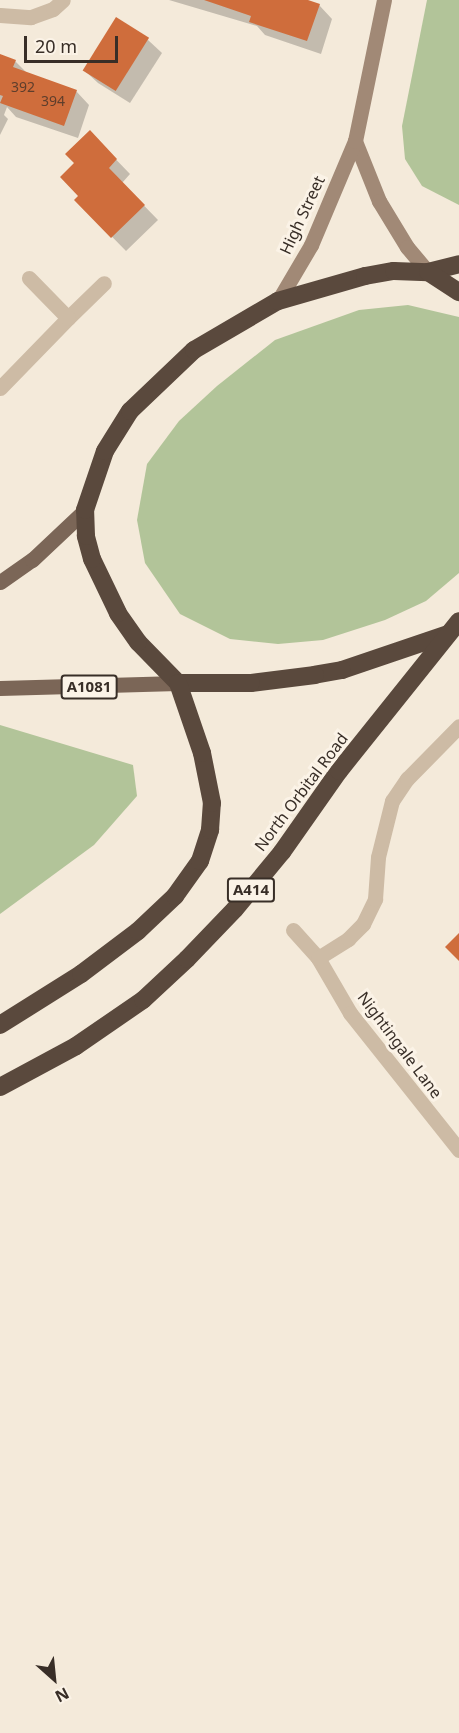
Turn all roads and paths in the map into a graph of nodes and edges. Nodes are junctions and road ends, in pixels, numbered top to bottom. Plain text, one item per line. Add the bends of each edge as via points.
1 (63, 0) edge
2 (384, 0) edge
3 (0, 15) edge
4 (355, 141) junction
5 (459, 264) edge
6 (428, 272) junction
7 (29, 278) dead end
8 (104, 284) dead end
9 (459, 292) edge
10 (278, 301) junction
11 (68, 318) junction
12 (0, 388) edge
13 (85, 510) junction
14 (0, 582) edge
15 (453, 628) edge
16 (178, 683) junction
17 (0, 688) edge
18 (459, 726) edge
19 (293, 930) dead end
20 (318, 958) junction
21 (0, 1025) edge
22 (0, 1087) edge
23 (459, 1150) edge

1 - 3 street via 31,17
2 - 4 street, High Street
4 - 6 street via 380,201 407,247
4 - 10 street, High Street via 311,245
5 - 6 highway
6 - 9 highway
6 - 10 highway via 394,271 365,276
7 - 11 street
8 - 11 street
10 - 13 highway via 194,350 130,411 105,451
11 - 12 street
13 - 14 main road via 32,560
13 - 16 highway via 92,559 117,613 138,642
15 - 16 highway via 342,670 251,683
15 - 22 highway, North Orbital Road / A414 via 339,771 275,860 187,959 143,1000 76,1046
16 - 17 main road, A1081
16 - 21 highway via 207,773 212,803 210,830 200,861 175,896 138,931 81,974
18 - 20 street via 407,779 392,801 378,857 375,898 363,924
19 - 20 street, Nightingale Lane
20 - 23 street, Nightingale Lane via 350,1013

